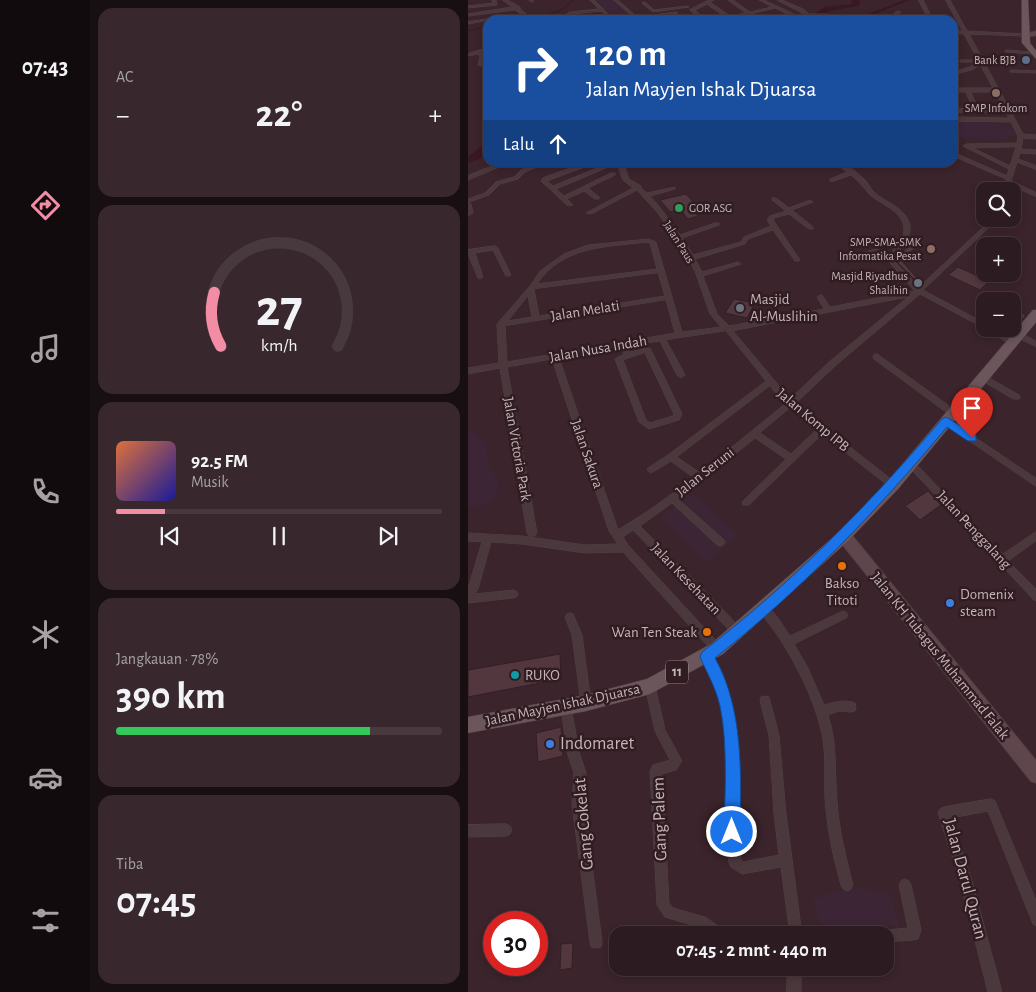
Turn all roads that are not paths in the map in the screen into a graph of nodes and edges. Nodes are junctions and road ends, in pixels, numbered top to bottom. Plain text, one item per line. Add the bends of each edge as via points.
1 (494, 0) edge
2 (505, 0) edge
3 (592, 0) edge
4 (616, 0) edge
5 (674, 0) edge
6 (691, 0) edge
7 (730, 0) edge
8 (761, 0) edge
9 (781, 0) edge
10 (921, 0) edge
11 (948, 0) edge
12 (1025, 0) edge
13 (710, 1) edge
14 (644, 3) dead end
15 (700, 5) junction
16 (468, 7) edge
17 (776, 7) junction
18 (518, 8) junction
19 (690, 8) junction
20 (602, 10) junction
21 (500, 12) junction
22 (899, 12) dead end
23 (676, 13) dead end
24 (750, 13) junction
25 (669, 14) joint
26 (468, 15) edge
27 (497, 15) edge
28 (526, 15) edge
29 (567, 15) edge
30 (608, 15) edge
31 (633, 15) edge
32 (664, 15) edge
33 (698, 15) edge
34 (726, 15) edge
35 (742, 15) edge
36 (789, 15) edge
37 (808, 15) edge
38 (896, 15) edge
39 (928, 15) edge
40 (956, 15) edge
41 (958, 18) edge
42 (483, 20) edge
43 (468, 22) edge
44 (961, 24) joint
45 (958, 32) edge
46 (965, 32) junction
47 (1036, 33) edge
48 (1025, 35) junction
49 (483, 51) edge
50 (1007, 51) dead end
51 (479, 52) junction
52 (468, 55) edge
53 (1035, 55) edge
54 (962, 61) dead end
55 (980, 61) junction
56 (480, 66) dead end
57 (1012, 70) dead end
58 (1036, 72) edge
59 (958, 73) edge
60 (958, 90) edge
61 (968, 90) junction
62 (997, 90) junction
63 (958, 110) edge
64 (1008, 110) junction
65 (977, 111) junction
66 (958, 119) edge
67 (1013, 120) junction
68 (1021, 136) junction
69 (1036, 137) edge
70 (1019, 148) junction
71 (1036, 152) edge
72 (958, 156) edge
73 (1016, 160) junction
74 (496, 167) edge
75 (533, 167) edge
76 (581, 167) edge
77 (598, 167) edge
78 (604, 167) edge
79 (622, 167) edge
80 (843, 167) edge
81 (1036, 168) edge
82 (1013, 169) junction
83 (851, 173) junction
84 (613, 174) junction
85 (468, 178) edge
86 (626, 180) junction
87 (832, 180) dead end
88 (1010, 180) junction
89 (639, 187) junction
90 (552, 188) junction
91 (584, 188) junction
92 (674, 188) dead end
93 (1035, 193) edge
94 (646, 195) junction
95 (564, 198) junction
96 (597, 198) dead end
97 (774, 199) dead end
98 (469, 201) edge
99 (810, 202) dead end
100 (570, 205) dead end
101 (789, 211) junction
102 (589, 213) dead end
103 (468, 214) edge
104 (717, 224) dead end
105 (775, 227) junction
106 (986, 227) edge
107 (811, 228) dead end
108 (679, 237) junction
109 (470, 252) edge
110 (857, 255) dead end
111 (690, 258) junction
112 (891, 258) junction
113 (797, 260) dead end
114 (738, 264) dead end
115 (660, 271) junction
116 (508, 275) dead end
117 (699, 275) junction
118 (480, 277) dead end
119 (531, 288) junction
120 (917, 292) junction
121 (820, 297) dead end
122 (668, 298) junction
123 (828, 310) junction
124 (1036, 313) edge
125 (536, 319) junction
126 (976, 322) edge
127 (501, 324) junction
128 (731, 329) junction
129 (679, 335) junction
130 (1013, 337) edge
131 (662, 338) junction
132 (1016, 338) junction
133 (1036, 345) edge
134 (624, 346) junction
135 (628, 355) junction
136 (555, 357) junction
137 (877, 357) dead end
138 (503, 366) junction
139 (468, 371) edge
140 (681, 375) dead end
141 (984, 378) junction
142 (770, 382) junction
143 (1016, 397) dead end
144 (790, 404) junction
145 (949, 417) junction
146 (822, 429) junction
147 (758, 436) dead end
148 (672, 457) junction
149 (790, 458) junction
150 (910, 463) junction
151 (651, 470) dead end
152 (700, 478) junction
153 (893, 484) junction
154 (1036, 484) edge
155 (672, 498) junction
156 (746, 503) dead end
157 (634, 525) junction
158 (532, 533) dead end
159 (1036, 535) edge
160 (617, 536) junction
161 (844, 536) junction
162 (468, 537) edge
163 (488, 538) junction
164 (720, 542) dead end
165 (625, 548) junction
166 (1002, 560) junction
167 (513, 594) dead end
168 (468, 597) edge
169 (1036, 597) edge
170 (764, 608) junction
171 (843, 615) dead end
172 (570, 617) dead end
173 (738, 632) junction
174 (788, 642) junction
175 (712, 653) junction
176 (650, 686) junction
177 (765, 701) dead end
178 (586, 703) junction
179 (566, 707) junction
180 (851, 707) dead end
181 (822, 711) junction
182 (468, 725) edge
183 (1036, 775) edge
184 (506, 830) dead end
185 (468, 832) edge
186 (787, 860) junction
187 (905, 885) dead end
188 (847, 886) dead end
189 (1036, 920) edge
190 (707, 926) edge
191 (795, 926) edge
192 (894, 935) edge
193 (596, 942) dead end
194 (795, 976) edge
195 (794, 992) edge
196 (995, 992) edge

1 - 16 street via 494,4
2 - 18 street
3 - 20 street
4 - 31 street
5 - 19 street
6 - 15 street
7 - 24 street
8 - 17 street
9 - 37 street
10 - 39 street
11 - 40 street
12 - 48 main road
13 - 15 street
13 - 34 street
14 - 19 street via 653,11
15 - 19 street
17 - 24 street
17 - 36 street
18 - 21 street
18 - 28 street
19 - 33 street
20 - 29 street
20 - 30 street
21 - 26 street
21 - 27 street
22 - 38 street
23 - 25 street
24 - 35 street
25 - 32 street
41 - 44 street
42 - 43 street
44 - 46 street
45 - 46 street
46 - 48 street
46 - 55 street
47 - 48 main road
48 - 53 main road via 1026,43
49 - 51 street
50 - 53 street
51 - 52 street
51 - 56 street via 482,57
54 - 55 street
55 - 59 street
55 - 62 street
57 - 58 street
60 - 61 street
61 - 62 street
61 - 65 street
62 - 64 street
63 - 65 street
64 - 65 street
64 - 67 street
66 - 67 street
67 - 68 street
68 - 69 street
68 - 70 street
70 - 71 street
70 - 73 street
70 - 82 street via 966,146
72 - 88 street
73 - 81 street
73 - 82 street
74 - 85 street
75 - 98 street
76 - 90 street via 545,180
77 - 90 street
78 - 84 street
79 - 86 street
80 - 83 street
82 - 88 street
83 - 87 street
83 - 112 street via 863,181 872,194 893,207 905,223 906,237
84 - 86 street via 618,180
84 - 91 street
86 - 89 street, Jalan Paus
88 - 93 street
89 - 94 street, Jalan Paus
89 - 102 street
90 - 95 street
91 - 95 street
91 - 96 street
92 - 94 street
94 - 108 street, Jalan Paus
95 - 100 street
97 - 101 street
98 - 103 street
99 - 101 street
101 - 105 street via 770,218
101 - 107 street
104 - 108 street
105 - 111 street via 746,238 743,243
105 - 113 street
106 - 120 street
108 - 111 street, Jalan Paus
109 - 116 street via 495,248
109 - 118 street
110 - 112 street via 876,251
111 - 117 street, Jalan Paus
112 - 120 street via 892,264
114 - 117 street
115 - 119 street
115 - 119 street via 650,240 597,246 566,255 542,272
115 - 122 street
117 - 128 street, Jalan Paus via 712,314 720,324
119 - 125 street
119 - 127 street
120 - 123 street, Jalan Nusa Indah
120 - 126 street
120 - 144 street, Jalan Seruni
121 - 123 street
122 - 125 street, Jalan Melati
122 - 129 street
123 - 128 street, Jalan Nusa Indah
124 - 132 main road, 11
125 - 127 street, Jalan Melati
127 - 138 street, Jalan Victoria Park
128 - 129 street, Jalan Nusa Indah
128 - 142 street, Jalan Komp IPB
129 - 131 street, Jalan Nusa Indah
130 - 132 street
131 - 134 street, Jalan Nusa Indah
131 - 140 street
132 - 133 street
132 - 141 main road, 11
134 - 135 street
134 - 136 street, Jalan Nusa Indah
135 - 135 street via 619,359 643,422 649,426 676,418 678,414 647,350
136 - 138 street, Jalan Nusa Indah
136 - 160 street, Jalan Sakura
137 - 145 street
138 - 139 street, Jalan Nusa Indah
138 - 158 street, Jalan Victoria Park
141 - 143 street
141 - 145 main road, 11
142 - 144 street, Jalan Komp IPB
142 - 148 street
144 - 146 street, Jalan Komp IPB
144 - 152 street, Jalan Seruni
145 - 150 main road, 11
145 - 154 street
146 - 149 street
146 - 153 street, Jalan Komp IPB
147 - 149 street
148 - 151 street
148 - 152 street
149 - 156 street
150 - 153 main road, 11
150 - 166 street, Jalan Penggalang
152 - 155 street, Jalan Seruni
153 - 161 main road, 11
155 - 157 street, Jalan Seruni
155 - 164 street
157 - 160 street, Jalan Seruni
157 - 173 street, Jalan Kesehatan
159 - 166 street
160 - 165 street, Jalan Sakura
161 - 170 main road, Jalan Mayjen Ishak Djuarsa / 11
161 - 183 main road, Jalan KH Tubagus Muhammad Falak
162 - 163 street
163 - 165 street via 585,549
163 - 168 street via 474,589
165 - 175 street, Jalan Sakura
166 - 169 street, Jalan Penggalang
167 - 168 street
170 - 173 main road, Jalan Mayjen Ishak Djuarsa / 11
170 - 174 street
171 - 174 street
172 - 178 street via 577,634
173 - 175 main road, Jalan Mayjen Ishak Djuarsa / 11
174 - 181 street
175 - 176 main road, Jalan Mayjen Ishak Djuarsa / 11
175 - 186 street, Jalan Sakura via 727,707 735,863 742,868
176 - 178 main road, Jalan Mayjen Ishak Djuarsa / 11
176 - 190 street, Gang Palem via 660,731 676,761 672,766 656,771 663,905 669,913 701,921
177 - 186 street via 774,735
178 - 179 main road, Jalan Mayjen Ishak Djuarsa / 11
179 - 182 main road, Jalan Mayjen Ishak Djuarsa / 11
179 - 193 street, Gang Cokelat via 580,773 578,804
180 - 181 street via 839,706
181 - 188 street via 829,741 836,846
184 - 185 street
186 - 191 street
187 - 192 street via 915,930 913,934
189 - 196 street, Jalan Darul Quran via 991,805 944,813
194 - 195 street

